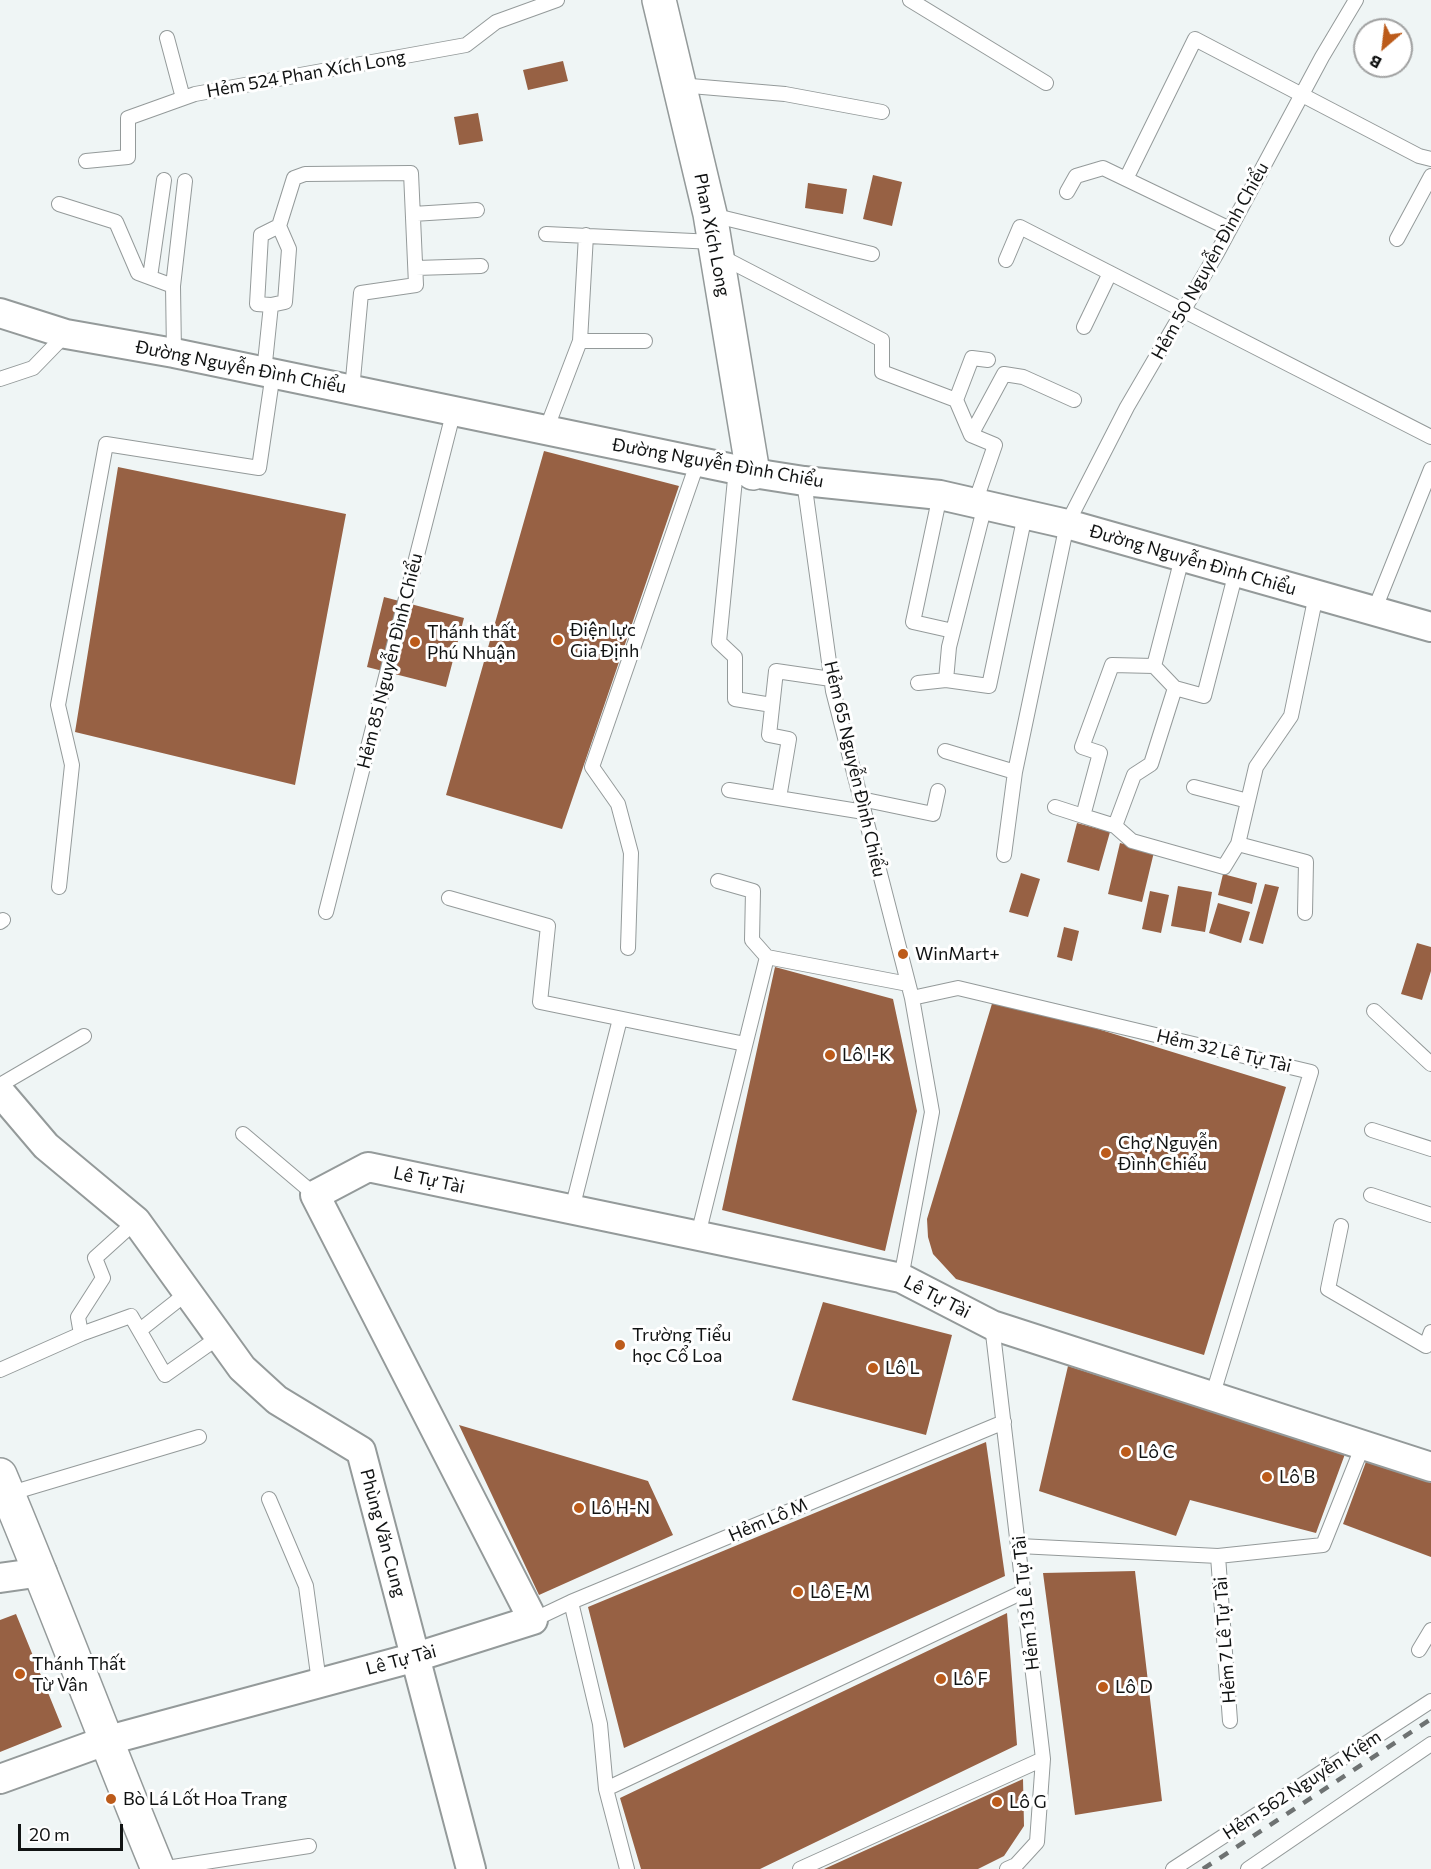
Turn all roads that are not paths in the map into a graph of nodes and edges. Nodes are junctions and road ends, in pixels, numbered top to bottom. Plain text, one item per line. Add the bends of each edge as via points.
1 (557, 0) edge
2 (659, 0) edge
3 (910, 0) edge
4 (1356, 0) edge
5 (167, 38) dead end
6 (1046, 83) dead end
7 (679, 85) junction
8 (1303, 93) junction
9 (183, 98) junction
10 (882, 112) dead end
11 (1431, 159) edge
12 (86, 161) dead end
13 (1431, 176) edge
14 (1126, 179) junction
15 (164, 180) dead end
16 (185, 181) dead end
17 (1066, 192) dead end
18 (59, 204) dead end
19 (477, 210) dead end
20 (413, 214) junction
21 (279, 226) junction
22 (1230, 229) junction
23 (546, 234) dead end
24 (586, 235) junction
25 (714, 237) junction
26 (1397, 239) dead end
27 (872, 254) dead end
28 (1006, 260) dead end
29 (481, 266) dead end
30 (416, 268) junction
31 (1110, 273) junction
32 (150, 277) junction
33 (173, 286) junction
34 (271, 305) junction
35 (1184, 310) junction
36 (0, 313) edge
37 (1083, 327) dead end
38 (66, 334) junction
39 (580, 341) junction
40 (645, 341) dead end
41 (174, 353) junction
42 (988, 360) dead end
43 (269, 373) junction
44 (0, 379) edge
45 (352, 390) junction
46 (956, 400) junction
47 (1074, 400) dead end
48 (454, 410) junction
49 (546, 430) junction
50 (971, 435) junction
51 (1431, 437) edge
52 (698, 461) junction
53 (1431, 469) edge
54 (745, 471) junction
55 (804, 481) junction
56 (940, 495) junction
57 (980, 504) junction
58 (1025, 515) junction
59 (1067, 524) junction
60 (1182, 558) junction
61 (1236, 572) junction
62 (1316, 595) junction
63 (1374, 611) junction
64 (1431, 627) edge
65 (953, 631) junction
66 (1154, 666) junction
67 (831, 679) junction
68 (946, 680) junction
69 (918, 683) dead end
70 (1175, 688) junction
71 (772, 705) junction
72 (945, 751) dead end
73 (1015, 772) junction
74 (1194, 787) dead end
75 (729, 790) dead end
76 (938, 791) dead end
77 (779, 798) junction
78 (1248, 801) junction
79 (862, 806) junction
80 (1055, 807) dead end
81 (1083, 816) junction
82 (1115, 826) junction
83 (1238, 844) junction
84 (1004, 855) dead end
85 (718, 881) dead end
86 (59, 887) dead end
87 (449, 898) dead end
88 (326, 912) dead end
89 (1305, 913) dead end
90 (628, 948) dead end
91 (766, 957) junction
92 (908, 984) junction
93 (912, 998) junction
94 (1374, 1011) dead end
95 (620, 1019) junction
96 (84, 1036) dead end
97 (745, 1044) junction
98 (1431, 1064) edge
99 (0, 1085) edge
100 (0, 1092) edge
101 (1372, 1130) dead end
102 (243, 1134) dead end
103 (1431, 1149) edge
104 (315, 1195) junction
105 (1371, 1195) dead end
106 (572, 1209) junction
107 (1431, 1215) edge
108 (136, 1221) junction
109 (1341, 1226) dead end
110 (698, 1235) junction
111 (901, 1278) junction
112 (188, 1293) junction
113 (992, 1325) junction
114 (140, 1330) junction
115 (81, 1334) junction
116 (219, 1337) junction
117 (1429, 1339) edge
118 (0, 1370) edge
119 (1212, 1397) junction
120 (1004, 1422) junction
121 (200, 1437) dead end
122 (1362, 1445) junction
123 (1431, 1467) edge
124 (4, 1484) edge
125 (269, 1499) dead end
126 (1019, 1546) junction
127 (1218, 1556) junction
128 (42, 1572) junction
129 (0, 1578) edge
130 (1025, 1591) junction
131 (571, 1602) junction
132 (533, 1620) junction
133 (1431, 1630) edge
134 (1419, 1650) dead end
135 (416, 1657) junction
136 (319, 1682) junction
137 (1431, 1701) edge
138 (1230, 1721) dead end
139 (105, 1741) junction
140 (1431, 1744) edge
141 (1043, 1759) junction
142 (0, 1779) edge
143 (606, 1789) junction
144 (309, 1846) dead end
145 (159, 1869) edge
146 (471, 1869) edge
147 (627, 1869) edge
148 (801, 1869) edge
149 (1007, 1869) edge
150 (1173, 1869) edge
151 (1248, 1869) edge

1 - 9 lane, Hẻm 524 Phan Xích Long via 496,22 466,45
2 - 7 street, Phan Xích Long
3 - 6 lane
4 - 8 lane, Hẻm 50 Nguyễn Đình Chiểu
5 - 9 lane
7 - 10 lane via 785,94
7 - 25 street, Phan Xích Long
8 - 11 lane
8 - 14 lane via 1195,39
8 - 22 lane, Hẻm 50 Nguyễn Đình Chiểu
9 - 12 lane, Hẻm 524 Phan Xích Long via 128,118 128,157
13 - 26 lane
14 - 17 lane via 1103,168 1076,176
14 - 22 lane
15 - 32 lane
16 - 33 lane
18 - 32 lane via 116,222 138,273
19 - 20 lane
20 - 21 lane via 411,173 305,174 294,178
20 - 30 lane
21 - 34 lane via 289,249 285,302
21 - 34 lane via 261,235 256,304
22 - 35 lane, Hẻm 50 Nguyễn Đình Chiểu
23 - 24 lane
24 - 25 lane
24 - 39 lane
25 - 27 lane
25 - 46 lane via 882,340 882,372
25 - 54 street, Phan Xích Long
28 - 31 lane via 1020,227
29 - 30 lane
30 - 45 lane via 416,285 361,293
31 - 35 lane
31 - 37 lane
32 - 33 lane
33 - 41 lane
34 - 43 lane
35 - 51 lane
35 - 59 lane, Hẻm 50 Nguyễn Đình Chiểu via 1127,407
36 - 38 street, Đường Nguyễn Đình Chiểu
38 - 41 street, Đường Nguyễn Đình Chiểu
38 - 44 lane via 33,368
39 - 40 lane
39 - 49 lane
41 - 43 street, Đường Nguyễn Đình Chiểu
42 - 46 lane via 972,358
43 - 45 street, Đường Nguyễn Đình Chiểu
43 - 86 lane via 259,468 106,444 58,705 72,765
45 - 48 street, Đường Nguyễn Đình Chiểu
46 - 50 lane
47 - 50 lane via 1023,377 1004,374
48 - 49 street, Đường Nguyễn Đình Chiểu
48 - 88 lane, Hẻm 85 Nguyễn Đình Chiểu
49 - 52 street, Đường Nguyễn Đình Chiểu
50 - 57 lane via 995,445
52 - 54 street, Đường Nguyễn Đình Chiểu
52 - 90 lane via 592,767 618,804 631,853
53 - 63 lane
54 - 55 street, Đường Nguyễn Đình Chiểu
54 - 71 lane via 719,642 735,657 735,699
55 - 56 street, Đường Nguyễn Đình Chiểu
55 - 67 lane, Hẻm 65 Nguyễn Đình Chiểu
56 - 57 street, Đường Nguyễn Đình Chiểu
56 - 65 lane via 913,621
57 - 58 street, Đường Nguyễn Đình Chiểu
57 - 65 lane
58 - 59 street, Đường Nguyễn Đình Chiểu
58 - 68 lane via 989,686
59 - 60 street, Đường Nguyễn Đình Chiểu
59 - 73 lane, Hẻm 50 Nguyễn Đình Chiểu
60 - 61 street, Đường Nguyễn Đình Chiểu
60 - 66 lane
61 - 62 street, Đường Nguyễn Đình Chiểu
61 - 70 lane via 1204,696
62 - 63 street, Đường Nguyễn Đình Chiểu
62 - 78 lane via 1291,716 1256,767
63 - 64 street, Đường Nguyễn Đình Chiểu
65 - 68 lane
66 - 70 lane
66 - 81 lane via 1112,665 1082,747 1100,753
67 - 71 lane via 776,670
67 - 79 lane, Hẻm 65 Nguyễn Đình Chiểu
68 - 69 lane
70 - 82 lane via 1151,764 1134,775
71 - 77 lane via 769,735 789,739
72 - 73 lane
73 - 84 lane, Hẻm 50 Nguyễn Đình Chiểu
74 - 78 lane
75 - 77 lane
76 - 79 lane via 933,813
77 - 79 lane
78 - 83 lane
79 - 92 lane, Hẻm 65 Nguyễn Đình Chiểu
80 - 81 lane
81 - 82 lane
82 - 83 lane via 1132,841 1224,867
83 - 89 lane via 1306,862
85 - 91 lane via 753,891 752,940
87 - 95 lane via 548,926 540,1002
91 - 92 lane
91 - 97 lane
92 - 93 lane, Hẻm 65 Nguyễn Đình Chiểu
93 - 111 lane, Hẻm 65 Nguyễn Đình Chiểu via 932,1112
93 - 119 lane, Hẻm 32 Lê Tự Tài via 958,988 1311,1072
94 - 98 lane
95 - 97 lane
95 - 106 lane
96 - 99 lane
97 - 110 lane
100 - 108 street, Phùng Văn Cung via 46,1146
101 - 103 lane
102 - 104 lane
104 - 106 street, Lê Tự Tài via 368,1167
104 - 132 street
105 - 107 lane
106 - 110 street, Lê Tự Tài
108 - 112 street, Phùng Văn Cung
108 - 115 lane via 95,1258 103,1278 78,1317
109 - 117 lane via 1328,1289
110 - 111 street, Lê Tự Tài
111 - 113 street, Lê Tự Tài
112 - 114 lane
112 - 116 street, Phùng Văn Cung
113 - 119 street, Lê Tự Tài
113 - 120 lane, Hẻm 13 Lê Tự Tài
114 - 115 lane via 131,1316
114 - 116 lane via 165,1375
115 - 118 lane
116 - 135 street, Phùng Văn Cung via 242,1368 277,1400 361,1451
119 - 122 street, Lê Tự Tài
120 - 126 lane, Hẻm 13 Lê Tự Tài
120 - 131 lane, Hẻm Lô M
121 - 124 lane
122 - 123 street, Lê Tự Tài
122 - 127 lane, Hẻm 7 Lê Tự Tài via 1323,1545
124 - 128 street
125 - 136 lane via 306,1586
126 - 127 lane
126 - 130 lane, Hẻm 13 Lê Tự Tài
127 - 138 lane, Hẻm 7 Lê Tự Tài
128 - 129 street
128 - 139 street
130 - 141 lane, Hẻm 13 Lê Tự Tài
130 - 143 lane
131 - 132 lane, Hẻm Lô M
131 - 143 lane via 600,1724
132 - 135 street, Lê Tự Tài
133 - 134 lane
135 - 136 street, Lê Tự Tài
135 - 146 street, Phùng Văn Cung
136 - 139 street, Lê Tự Tài
137 - 150 lane, Hẻm 562 Nguyễn Kiệm
139 - 142 street, Lê Tự Tài
139 - 145 street
140 - 151 lane, Hẻm 562 Nguyễn Kiệm
141 - 148 lane
141 - 149 lane, Hẻm 13 Lê Tự Tài via 1037,1842 1016,1865
143 - 147 lane
144 - 145 lane

